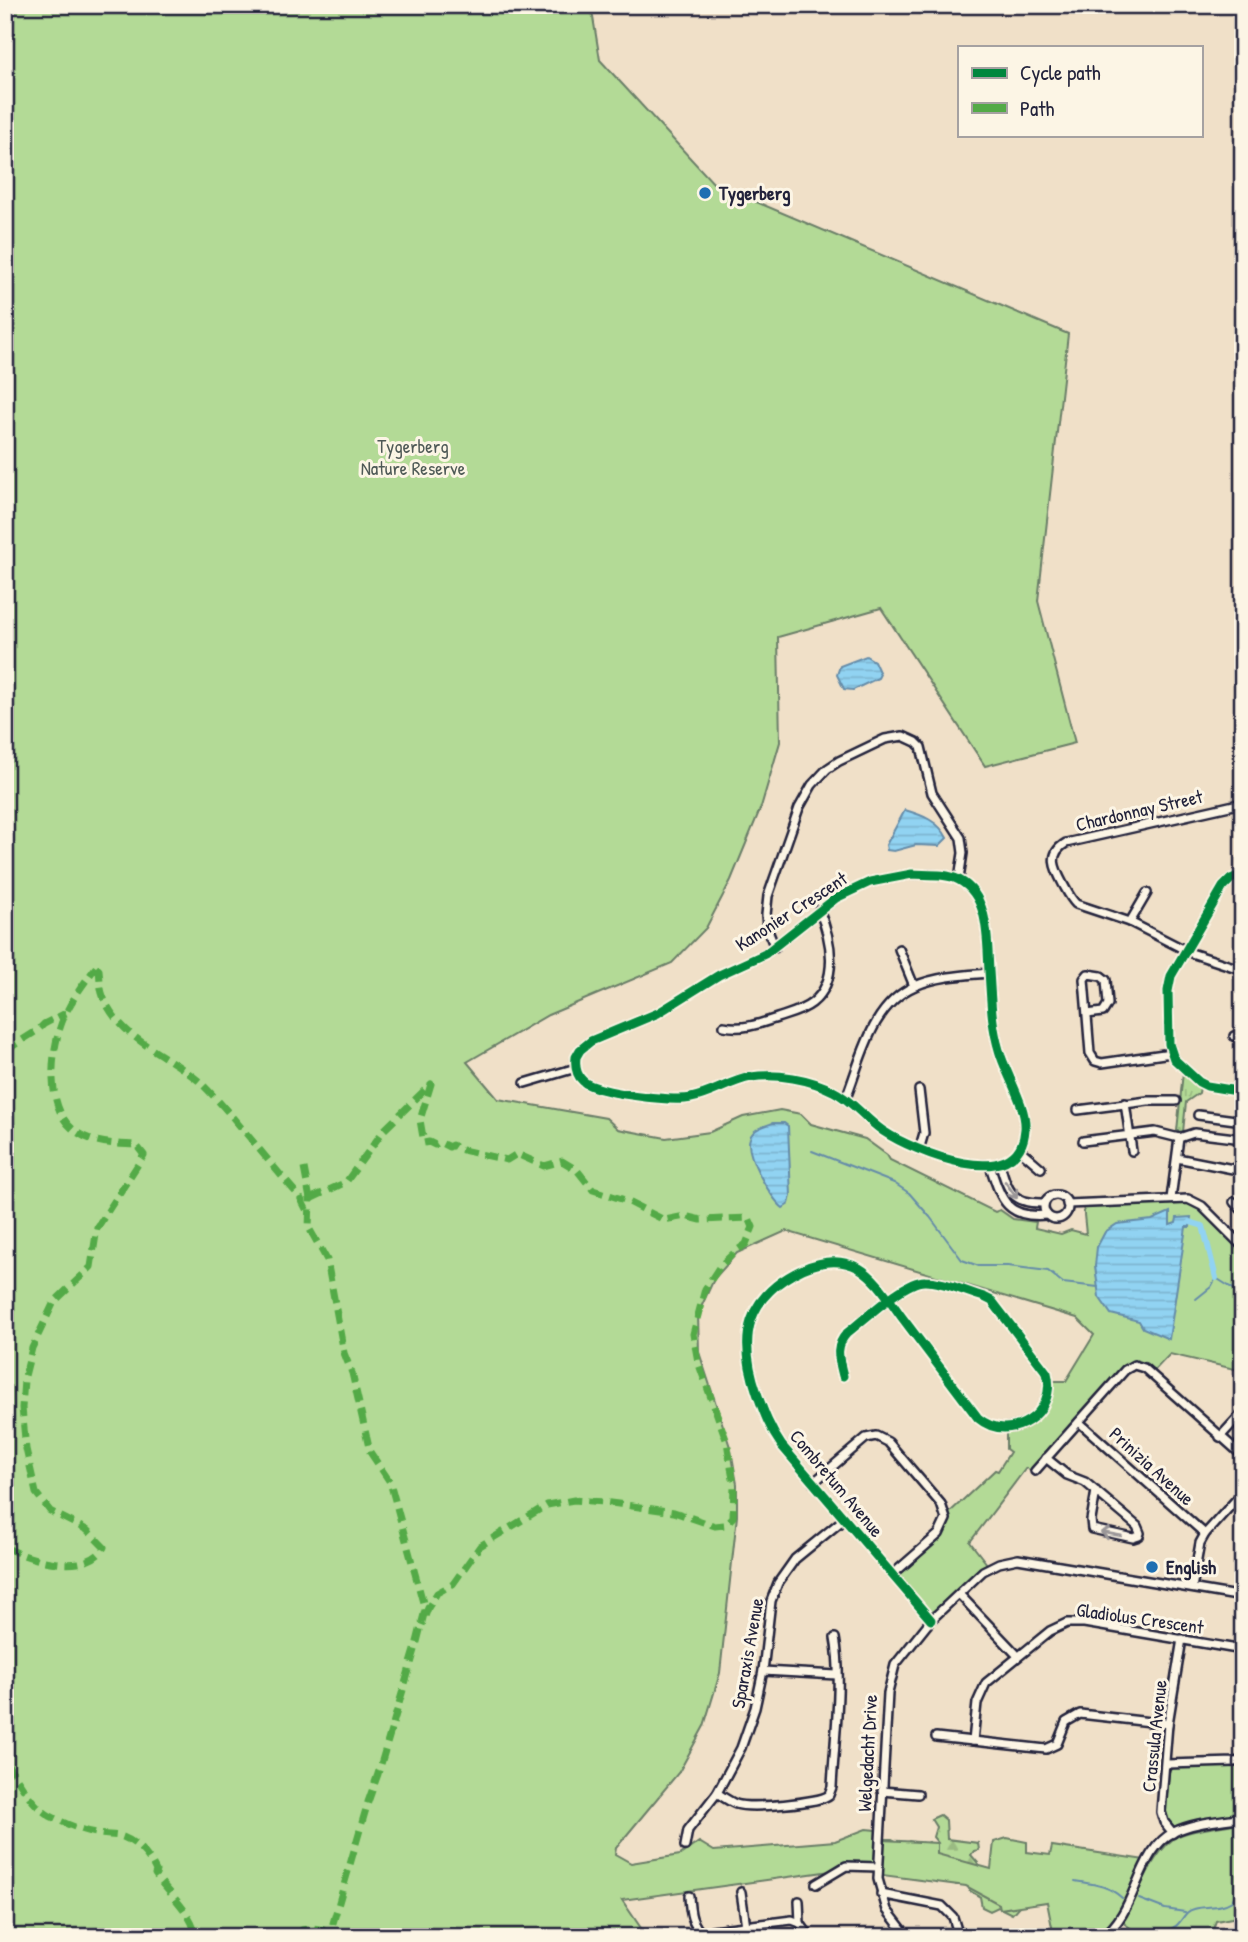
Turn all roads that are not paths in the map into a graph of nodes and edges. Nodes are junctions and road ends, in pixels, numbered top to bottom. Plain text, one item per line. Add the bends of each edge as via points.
1 (1243, 803) edge
2 (1243, 874) edge
3 (959, 879) junction
4 (1147, 893) dead end
5 (819, 911) junction
6 (1130, 922) junction
7 (775, 948) junction
8 (898, 949) dead end
9 (1185, 950) junction
10 (1243, 970) edge
11 (989, 973) junction
12 (914, 986) junction
13 (1087, 1014) junction
14 (724, 1026) dead end
15 (1171, 1053) junction
16 (576, 1068) junction
17 (525, 1083) dead end
18 (919, 1090) dead end
19 (1243, 1091) edge
20 (846, 1098) junction
21 (1176, 1101) dead end
22 (1125, 1103) junction
23 (1078, 1110) dead end
24 (1198, 1115) dead end
25 (1243, 1121) edge
26 (1130, 1135) junction
27 (1179, 1138) junction
28 (1243, 1139) edge
29 (1083, 1141) dead end
30 (1018, 1149) junction
31 (919, 1150) junction
32 (1132, 1151) dead end
33 (1177, 1158) junction
34 (1000, 1164) junction
35 (990, 1166) junction
36 (1041, 1168) dead end
37 (1243, 1171) edge
38 (1171, 1199) junction
39 (1234, 1202) dead end
40 (1044, 1203) junction
41 (1067, 1204) junction
42 (1243, 1211) edge
43 (1047, 1215) junction
44 (1243, 1247) edge
45 (889, 1300) junction
46 (843, 1376) dead end
47 (1243, 1412) edge
48 (1079, 1422) junction
49 (1220, 1437) junction
50 (1243, 1456) edge
51 (1046, 1458) junction
52 (1035, 1471) dead end
53 (813, 1483) junction
54 (1096, 1491) junction
55 (1243, 1492) edge
56 (844, 1519) junction
57 (1205, 1534) junction
58 (892, 1575) junction
59 (1192, 1588) junction
60 (959, 1594) junction
61 (1243, 1597) edge
62 (931, 1620) junction
63 (835, 1638) dead end
64 (1182, 1639) junction
65 (1243, 1650) edge
66 (1018, 1656) junction
67 (763, 1671) junction
68 (837, 1675) junction
69 (1168, 1724) junction
70 (936, 1737) dead end
71 (973, 1741) junction
72 (1243, 1759) edge
73 (1167, 1764) junction
74 (882, 1791) junction
75 (717, 1793) junction
76 (918, 1794) dead end
77 (1243, 1817) edge
78 (1173, 1833) junction
79 (685, 1846) dead end
80 (878, 1867) junction
81 (816, 1884) dead end
82 (741, 1892) dead end
83 (881, 1894) junction
84 (689, 1896) dead end
85 (799, 1901) dead end
86 (800, 1923) junction
87 (746, 1926) junction
88 (704, 1936) edge
89 (810, 1937) edge
90 (908, 1937) edge
91 (959, 1937) edge
92 (1102, 1937) edge

1 - 6 street, Chardonnay Street via 1060,846 1054,866 1072,900
2 - 9 street via 1225,884
3 - 5 street, Kanonier Crescent via 893,876 853,889
3 - 7 street via 961,838 932,793 921,747 904,736 886,739 827,769 805,794 766,905 767,928
3 - 11 street via 981,904
4 - 6 street
5 - 7 street, Kanonier Crescent
5 - 14 street via 830,961 828,981 818,997 803,1009 761,1024
6 - 9 street, Chardonnay Street
7 - 16 street, Kanonier Crescent via 719,975 658,1013 585,1045 576,1057
8 - 12 street
9 - 10 street, Chardonnay Street
9 - 15 street via 1168,986
11 - 12 street
11 - 30 street via 998,1048 1025,1117
12 - 20 street via 879,1017
13 - 13 street via 1084,979 1092,973 1106,980 1108,1004 1103,1012
13 - 15 street via 1090,1053 1095,1061
15 - 19 street via 1203,1084
16 - 17 street
16 - 20 street via 583,1082 595,1088 666,1100 694,1098 741,1079 762,1076 805,1081
18 - 31 street via 924,1133
20 - 31 street via 882,1130
21 - 22 street
22 - 23 street
22 - 26 street
24 - 25 street
26 - 27 street via 1161,1132
26 - 29 street
26 - 32 street
27 - 28 street via 1194,1133
27 - 33 street
30 - 34 street
30 - 36 street
31 - 35 street
33 - 37 street
33 - 38 street
34 - 35 street
34 -> 40 street via 1014,1196 1027,1203
35 - 43 street via 1006,1205 1025,1214
38 - 41 street
38 - 44 street via 1199,1203
39 - 42 street
40 - 41 street via 1056,1195
40 - 43 street
41 - 43 street via 1062,1217
45 - 45 street, Combretum Avenue via 983,1422 999,1429 1015,1428 1032,1419 1044,1404 1049,1387 1045,1369 992,1301 924,1281 910,1284
45 - 46 street via 842,1339 837,1354
45 - 53 street, Combretum Avenue via 862,1270 844,1262 825,1262 781,1281 753,1316 747,1357 770,1429
47 - 49 street
48 - 49 street via 1125,1370 1136,1365
48 - 51 street
48 - 57 street, Prinizia Avenue
49 - 50 street
51 - 52 street
51 - 54 street
53 - 56 street, Combretum Avenue
53 - 58 street via 866,1438 879,1436 888,1442 941,1504 946,1519 939,1534
54 -> 54 street via 1137,1526 1139,1536 1092,1529
55 - 57 street
56 - 58 street, Combretum Avenue
56 - 67 street, Sparaxis Avenue via 780,1577 771,1601
57 - 59 street
58 - 62 street, Combretum Avenue
59 - 60 street, Welgedacht Drive via 1018,1559 989,1568
59 - 61 street, Welgedacht Drive
60 - 62 street, Welgedacht Drive
60 - 66 street
62 - 74 street, Welgedacht Drive via 902,1654 891,1676
63 - 68 street
64 - 65 street, Gladiolus Crescent
64 - 66 street, Gladiolus Crescent via 1072,1622 1053,1628
64 - 69 street, Crassula Avenue
66 - 71 street, Gladiolus Crescent via 983,1688
67 - 68 street
67 - 75 street, Sparaxis Avenue via 741,1748
68 - 75 street via 832,1787 827,1797 749,1806
69 - 71 street via 1080,1714 1066,1722 1052,1748
69 - 73 street, Crassula Avenue
70 - 71 street
72 - 73 street
73 - 78 street, Crassula Avenue via 1161,1812
74 - 76 street
74 - 80 street, Welgedacht Drive
75 - 79 street, Sparaxis Avenue via 688,1830
77 - 78 street
78 - 92 street via 1155,1850 1122,1916
80 - 81 street via 846,1866
80 - 83 street, Welgedacht Drive
82 - 87 street
83 - 90 street, Welgedacht Drive via 891,1917
83 - 91 street via 942,1906 953,1917
84 - 88 street via 690,1917
85 - 86 street
86 - 87 street
86 - 89 street
87 - 88 street via 712,1930

